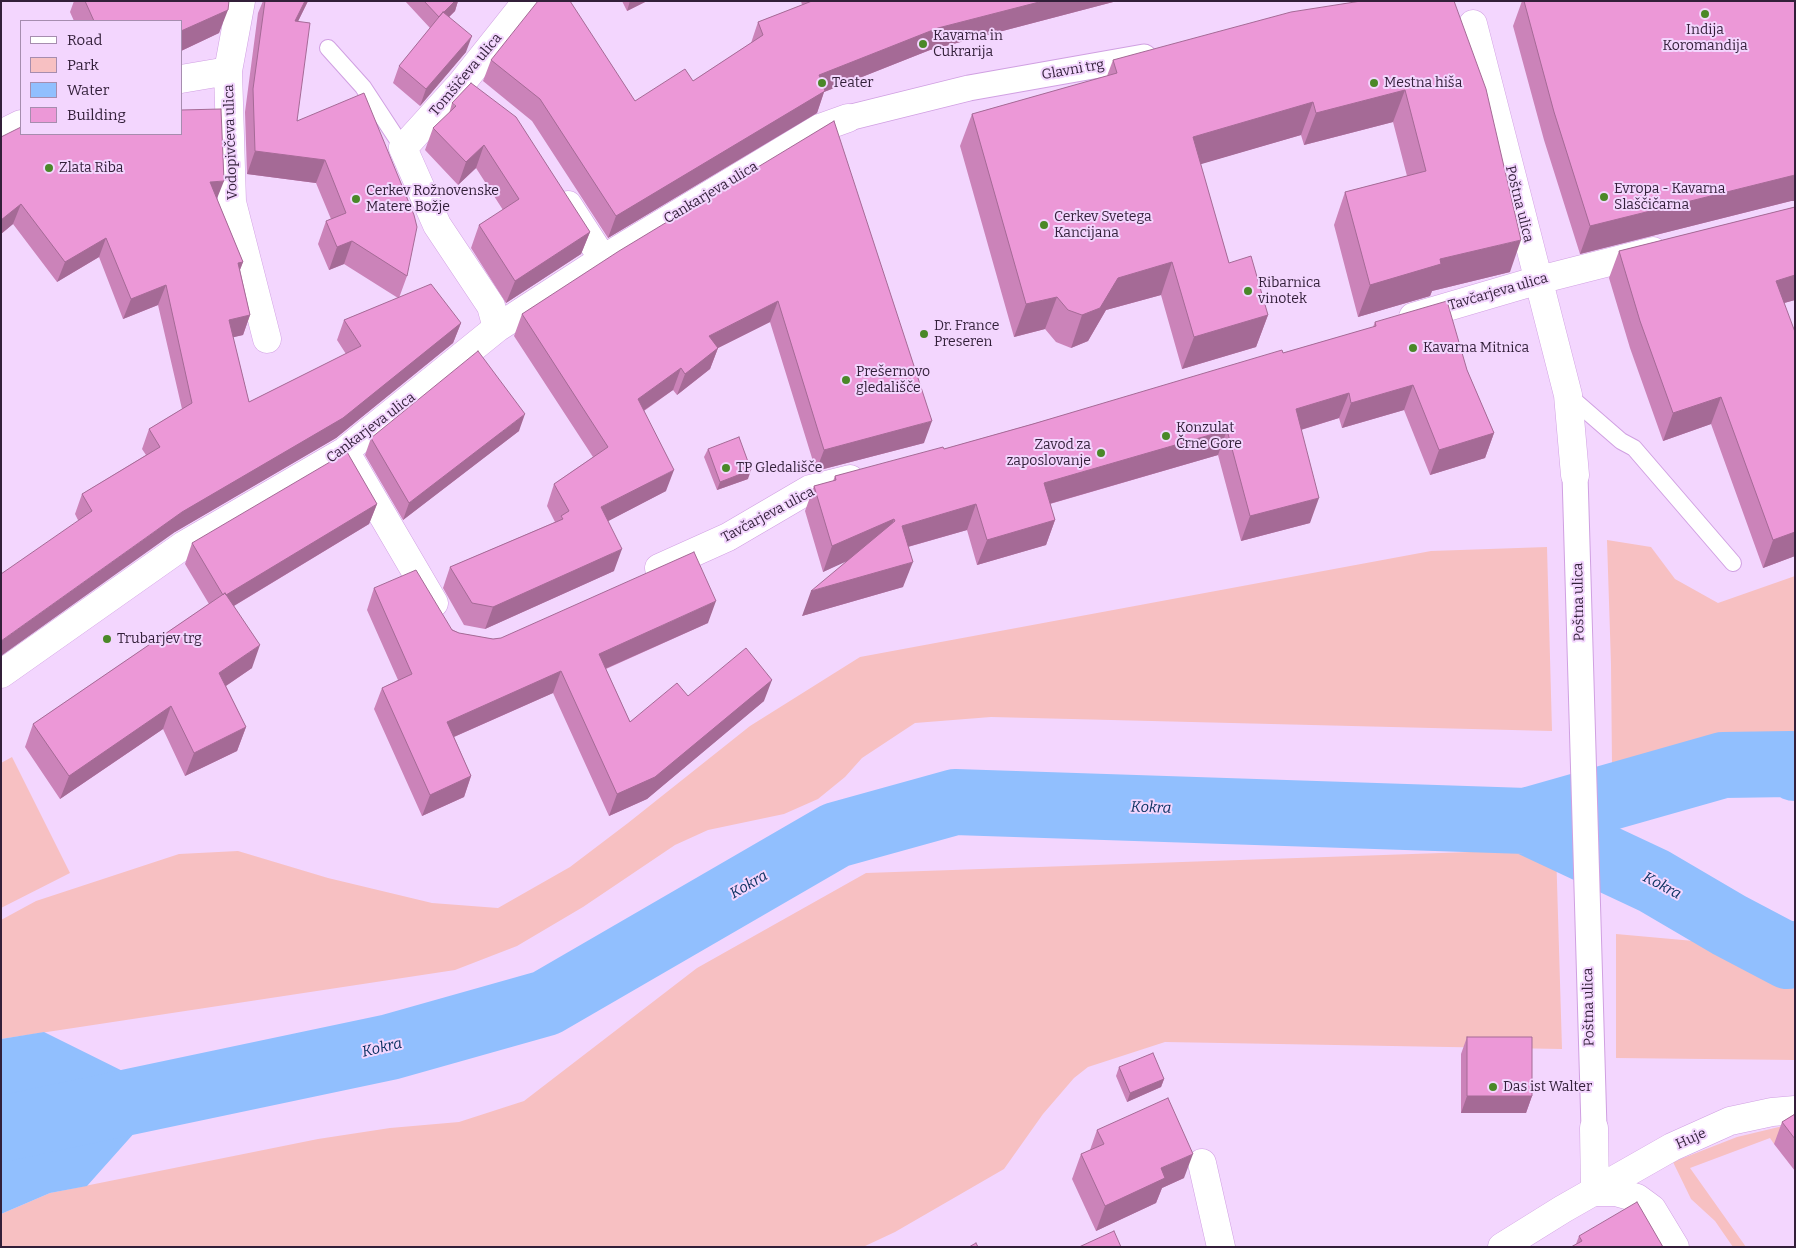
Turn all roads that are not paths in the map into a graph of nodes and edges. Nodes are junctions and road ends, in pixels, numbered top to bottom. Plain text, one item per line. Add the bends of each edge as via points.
1 (241, 1) edge
2 (527, 1) edge
3 (1472, 24) dead end
4 (328, 48) dead end
5 (1166, 52) edge
6 (228, 71) junction
7 (182, 79) edge
8 (461, 84) junction
9 (483, 101) edge
10 (848, 118) joint
11 (20, 124) edge
12 (820, 128) joint
13 (1, 134) edge
14 (403, 148) junction
15 (556, 186) edge
16 (1681, 244) edge
17 (603, 259) junction
18 (1539, 280) junction
19 (1387, 324) edge
20 (497, 328) junction
21 (267, 339) dead end
22 (1568, 395) junction
23 (345, 451) junction
24 (876, 472) edge
25 (1575, 475) joint
26 (1733, 563) dead end
27 (638, 577) edge
28 (444, 622) edge
29 (1, 674) edge
30 (1795, 1110) edge
31 (1594, 1128) joint
32 (1202, 1163) dead end
33 (1595, 1192) junction
34 (1221, 1247) edge
35 (1502, 1247) edge
36 (1675, 1247) edge

1 - 6 street, Vodopivčeva ulica
2 - 8 street, Tomšičeva ulica
3 - 18 street, Poštna ulica
4 - 14 lane via 363,87
5 - 10 street, Glavni trg via 969,88
6 - 7 street
6 - 21 street, Vodopivčeva ulica via 232,202
8 - 9 street
8 - 14 street, Tomšičeva ulica
10 - 12 street, Glavni trg
11 - 13 street
12 - 17 street, Cankarjeva ulica
14 - 20 street via 436,224 491,306
15 - 17 street
16 - 18 street, Tavčarjeva ulica
17 - 20 street, Cankarjeva ulica
18 - 19 street, Tavčarjeva ulica
18 - 22 street, Poštna ulica
20 - 23 street, Cankarjeva ulica
22 - 25 street, Poštna ulica
22 - 26 lane via 1621,441 1634,448
23 - 28 street
23 - 29 street, Cankarjeva ulica via 184,545
24 - 27 street, Tavčarjeva ulica via 810,490 728,537
25 - 31 street, Poštna ulica
30 - 33 street, Huje via 1730,1121 1672,1147
31 - 33 street, Poštna ulica
32 - 34 street
33 - 35 street, Huje
33 - 36 street via 1616,1192 1637,1198 1652,1209

